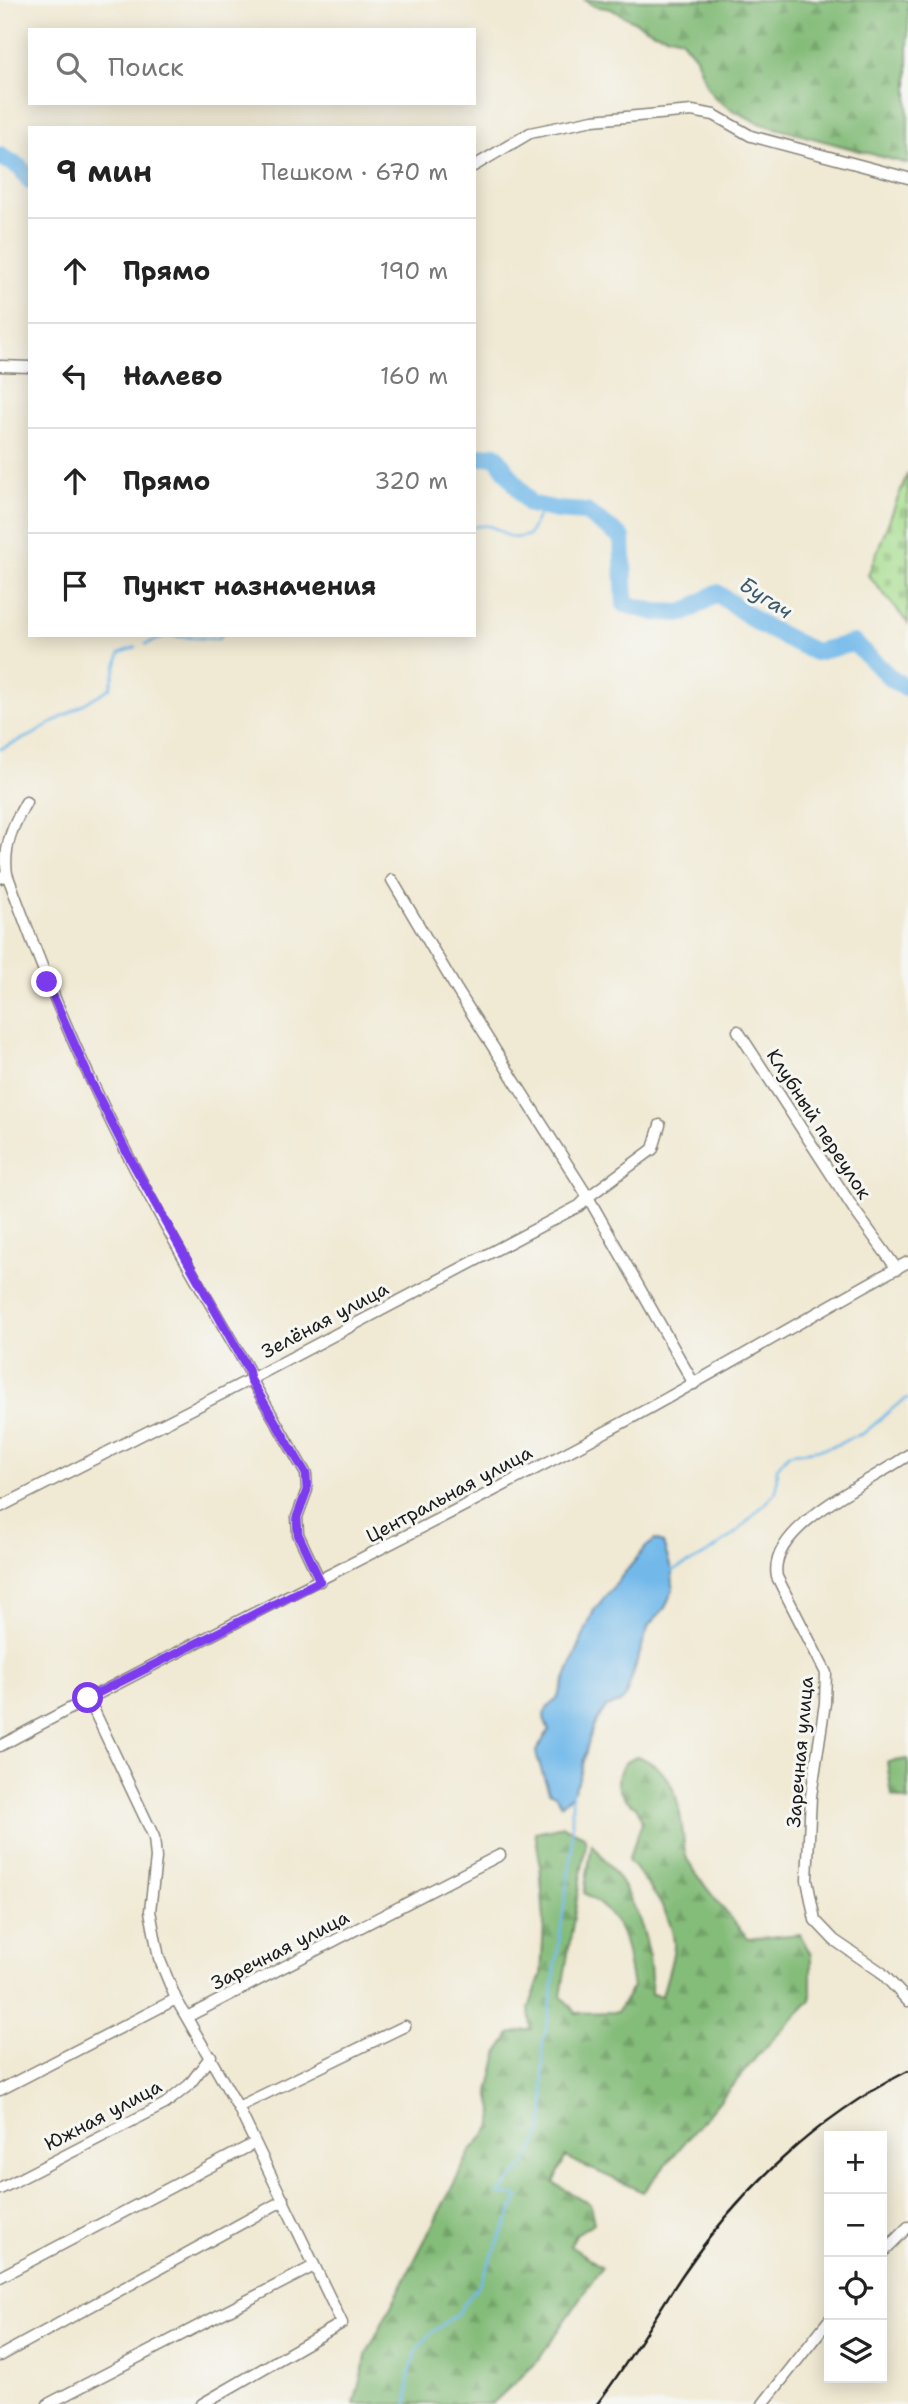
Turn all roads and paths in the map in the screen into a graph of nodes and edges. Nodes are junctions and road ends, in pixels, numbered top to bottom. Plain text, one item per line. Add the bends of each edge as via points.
1 (476, 165) edge
2 (908, 178) edge
3 (0, 366) edge
4 (28, 367) edge
5 (26, 802) dead end
6 (4, 876) edge
7 (393, 880) dead end
8 (738, 1031) dead end
9 (660, 1125) dead end
10 (588, 1197) junction
11 (908, 1262) edge
12 (897, 1269) junction
13 (250, 1379) junction
14 (694, 1384) junction
15 (908, 1455) edge
16 (0, 1507) edge
17 (320, 1581) junction
18 (88, 1698) junction
19 (0, 1746) edge
20 (500, 1855) dead end
21 (176, 1999) junction
22 (908, 2001) edge
23 (187, 2017) junction
24 (405, 2026) dead end
25 (211, 2056) junction
26 (0, 2090) edge
27 (238, 2107) junction
28 (255, 2143) junction
29 (0, 2189) edge
30 (284, 2200) junction
31 (908, 2227) edge
32 (887, 2248) edge
33 (314, 2266) junction
34 (0, 2277) edge
35 (824, 2326) edge
36 (0, 2356) edge
37 (48, 2404) edge
38 (202, 2404) edge
39 (763, 2404) edge

1 - 2 street via 530,134 593,120 692,111 714,115 751,136
3 - 4 street
5 - 6 street via 13,825
6 - 13 street via 91,1082
7 - 10 street
8 - 12 street, Клубный переулок
9 - 10 street, Зелёная улица via 653,1149
10 - 13 street, Зелёная улица via 579,1206
10 - 14 street
11 - 12 street, Центральная улица
12 - 14 street, Центральная улица
13 - 16 street, Зелёная улица
13 - 17 street via 306,1474 298,1534
14 - 17 street, Центральная улица
15 - 22 street, Заречная улица via 828,1503 780,1550 775,1569 826,1673 811,1796 807,1880 815,1920 834,1940 881,1972
17 - 18 street, Центральная улица
18 - 19 street, Центральная улица
18 - 21 street via 154,1838 152,1927
20 - 23 street, Заречная улица
21 - 23 street
21 - 26 street
23 - 25 street
24 - 27 street
25 - 27 street
25 - 29 street, Южная улица via 189,2085 165,2104
27 - 28 street
28 - 30 street
28 - 34 street
30 - 33 street
30 - 36 street
31 - 32 street
33 - 37 street
33 - 38 street via 342,2323
35 - 39 street

